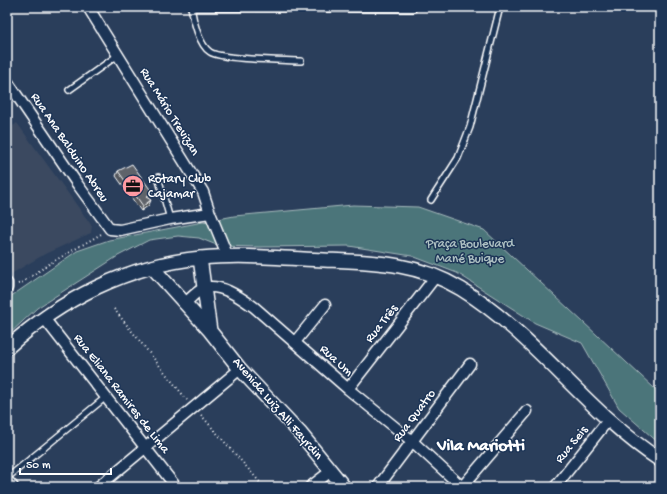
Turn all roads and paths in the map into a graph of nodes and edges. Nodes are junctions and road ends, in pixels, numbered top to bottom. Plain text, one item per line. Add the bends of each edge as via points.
1 (88, 7) edge
2 (500, 7) edge
3 (192, 8) edge
4 (412, 9) dead end
5 (118, 55) junction
6 (302, 61) dead end
7 (7, 81) edge
8 (69, 90) dead end
9 (158, 177) dead end
10 (431, 200) dead end
11 (210, 213) junction
12 (170, 219) junction
13 (110, 229) junction
14 (228, 257) junction
15 (200, 258) junction
16 (152, 267) junction
17 (436, 276) junction
18 (7, 283) edge
19 (7, 288) edge
20 (205, 288) junction
21 (184, 304) junction
22 (325, 305) dead end
23 (44, 318) junction
24 (210, 331) junction
25 (295, 342) junction
26 (7, 348) edge
27 (470, 364) dead end
28 (240, 368) junction
29 (348, 389) junction
30 (106, 397) junction
31 (527, 411) dead end
32 (609, 419) junction
33 (412, 441) junction
34 (146, 447) junction
35 (660, 460) edge
36 (331, 471) junction
37 (7, 479) edge
38 (380, 484) dead end
39 (13, 487) edge
40 (98, 487) edge
41 (176, 487) edge
42 (310, 487) edge
43 (344, 487) edge
44 (462, 487) edge
45 (555, 487) edge

1 - 5 street, Rua Mário Trevizan
2 - 10 lane via 470,127 458,158
3 - 4 lane
3 - 6 lane via 198,35 209,52 227,57
5 - 8 lane
5 - 11 street, Rua Mário Trevizan via 200,186
7 - 13 street, Rua Ana Balduino Abreu
9 - 12 lane
11 - 12 street
11 - 14 street, Rua Mário Trevizan
12 - 13 street via 120,230
13 - 19 path via 23,282
14 - 15 street
14 - 17 street via 360,262 401,266
15 - 16 street
15 - 20 street
16 - 21 street, Avenida Luiz Alli Fayrdin
16 - 23 street via 116,278 74,299
17 - 29 street, Rua Três
17 - 32 street via 461,289 503,320
18 - 19 street
20 - 21 street
20 - 24 street
20 - 25 street, Rua Um via 223,290 244,300
21 - 24 street, Avenida Luiz Alli Fayrdin
22 - 25 street
23 - 26 street via 26,330
23 - 30 street, Rua Eliana Ramires de Lima
24 - 28 street, Avenida Luiz Alli Fayrdin
25 - 29 street, Rua Um
27 - 33 street, Rua Quatro
28 - 34 street
28 - 36 street, Avenida Luiz Alli Fayrdin via 301,434
29 - 33 street, Rua Um
30 - 34 street, Rua Eliana Ramires de Lima
30 - 37 lane
31 - 44 street
32 - 35 street
32 - 45 street, Rua Seis
33 - 38 street, Rua Quatro
33 - 44 street, Rua Um
34 - 40 street
34 - 41 street, Rua Eliana Ramires de Lima
36 - 42 street
36 - 43 street, Avenida Luiz Alli Fayrdin
37 - 39 street

